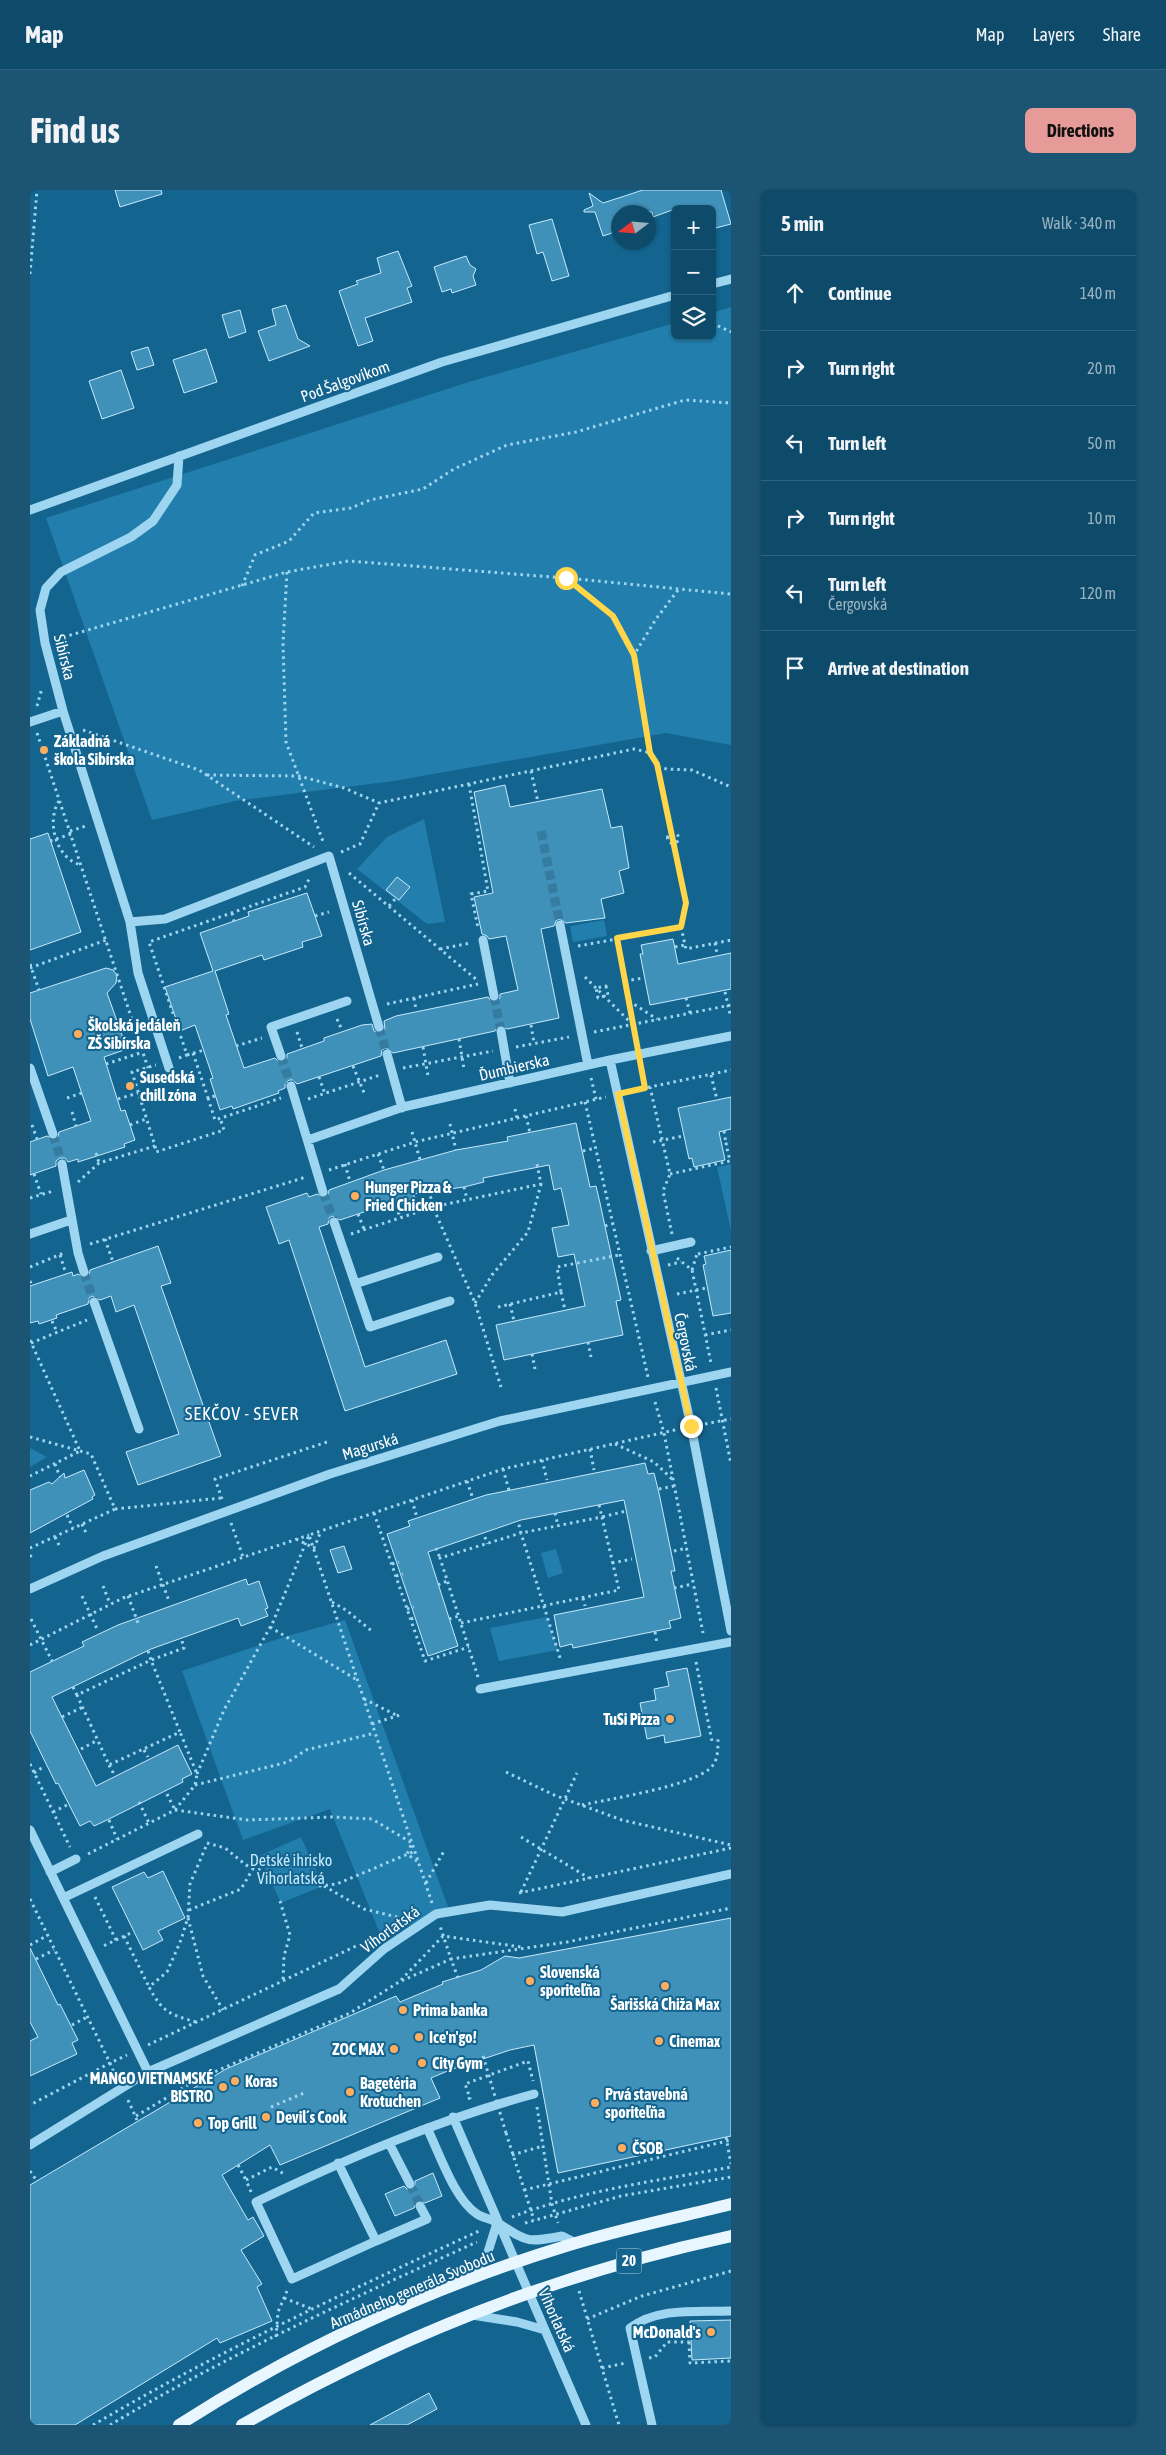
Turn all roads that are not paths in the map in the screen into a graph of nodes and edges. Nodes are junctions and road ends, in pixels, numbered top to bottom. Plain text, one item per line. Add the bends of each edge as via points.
1 (731, 279) edge
2 (716, 283) edge
3 (671, 296) edge
4 (179, 456) junction
5 (30, 510) edge
6 (64, 711) junction
7 (32, 722) edge
8 (130, 922) junction
9 (560, 924) tunnel mouth
10 (479, 939) road end
11 (494, 996) tunnel mouth
12 (347, 1001) dead end
13 (379, 1027) tunnel mouth
14 (501, 1032) tunnel mouth
15 (731, 1036) edge
16 (387, 1054) tunnel mouth
17 (281, 1056) tunnel mouth
18 (610, 1060) junction
19 (168, 1065) road end
20 (588, 1065) junction
21 (30, 1068) edge
22 (510, 1083) junction
23 (291, 1086) tunnel mouth
24 (402, 1108) junction
25 (52, 1134) tunnel mouth
26 (308, 1140) junction
27 (62, 1164) tunnel mouth
28 (323, 1192) tunnel mouth
29 (71, 1220) junction
30 (334, 1222) tunnel mouth
31 (30, 1234) edge
32 (691, 1242) dead end
33 (651, 1251) junction
34 (438, 1257) dead end
35 (84, 1272) tunnel mouth
36 (356, 1284) junction
37 (450, 1301) dead end
38 (94, 1302) tunnel mouth
39 (731, 1372) edge
40 (680, 1382) junction
41 (138, 1429) dead end
42 (30, 1589) edge
43 (731, 1631) edge
44 (731, 1642) edge
45 (480, 1685) road end
46 (30, 1830) edge
47 (198, 1834) road end
48 (76, 1860) road end
49 (50, 1872) junction
50 (731, 1874) edge
51 (63, 1898) junction
52 (148, 2072) junction
53 (534, 2094) dead end
54 (452, 2118) junction
55 (427, 2128) junction
56 (389, 2143) junction
57 (30, 2145) edge
58 (338, 2163) junction
59 (410, 2184) tunnel mouth
60 (731, 2204) edge
61 (420, 2206) tunnel mouth
62 (497, 2222) junction
63 (731, 2236) edge
64 (376, 2240) junction
65 (576, 2243) junction
66 (516, 2264) junction
67 (469, 2279) junction
68 (528, 2293) junction
69 (731, 2311) edge
70 (468, 2315) junction
71 (545, 2330) junction
72 (178, 2425) edge
73 (242, 2425) edge
74 (586, 2425) edge
75 (652, 2425) edge

1 - 2 street
3 - 4 street, Pod Šalgovíkom via 442,362
4 - 5 street, Pod Šalgovíkom
4 - 6 street, Sibírska via 177,486 153,521 131,537 61,572 46,588 40,610 45,643
6 - 7 street
6 - 8 street, Sibírska
8 - 13 street, Sibírska via 165,919 328,856
8 - 19 street, Sibírska via 138,973
9 - 20 street
10 - 11 street
12 - 17 street via 271,1027
14 - 22 street
15 - 18 street, Ďumbierska
16 - 24 street
18 - 20 street, Ďumbierska
18 - 33 street, Čergovská
20 - 22 street, Ďumbierska
21 - 25 street
22 - 24 street, Ďumbierska
23 - 26 street
24 - 26 street, Ďumbierska
26 - 28 street
27 - 29 street
29 - 31 street
29 - 35 street
30 - 36 street
32 - 33 street
33 - 40 street, Čergovská
34 - 36 street
36 - 37 street via 370,1326
38 - 41 street
39 - 40 street, Magurská
40 - 42 street, Magurská via 500,1421 330,1474 103,1556
40 - 43 street, Čergovská
44 - 45 street
46 - 49 street
47 - 51 street
48 - 49 street
49 - 51 street
50 - 52 street, Vihorlatská via 562,1912 490,1904 436,1914 384,1949 338,1990
51 - 52 street
52 - 57 street, Vihorlatská
53 - 54 street
54 - 55 street
54 - 62 street, Vihorlatská
55 - 56 street
55 - 62 street via 465,2204 477,2214
56 - 58 street
56 - 59 street
58 - 64 street
58 - 64 street via 256,2202 292,2279
60 - 65 main road, Armádneho generála Svobodu / 20
61 - 64 street via 427,2218
62 - 65 street via 524,2239 539,2241 562,2236
62 - 66 street, Vihorlatská
62 - 67 street via 486,2255
63 - 68 main road, 20 via 656,2252
65 - 66 main road, Armádneho generála Svobodu / 20
66 - 67 main road, Armádneho generála Svobodu / 20
66 - 68 street, Vihorlatská
67 - 72 main road, Armádneho generála Svobodu / 20 via 318,2346
68 - 70 main road, 20
68 - 71 street, Vihorlatská
69 - 75 street via 656,2314 630,2328
70 - 71 street
70 - 73 main road, 20 via 353,2365
71 - 74 street, Vihorlatská

